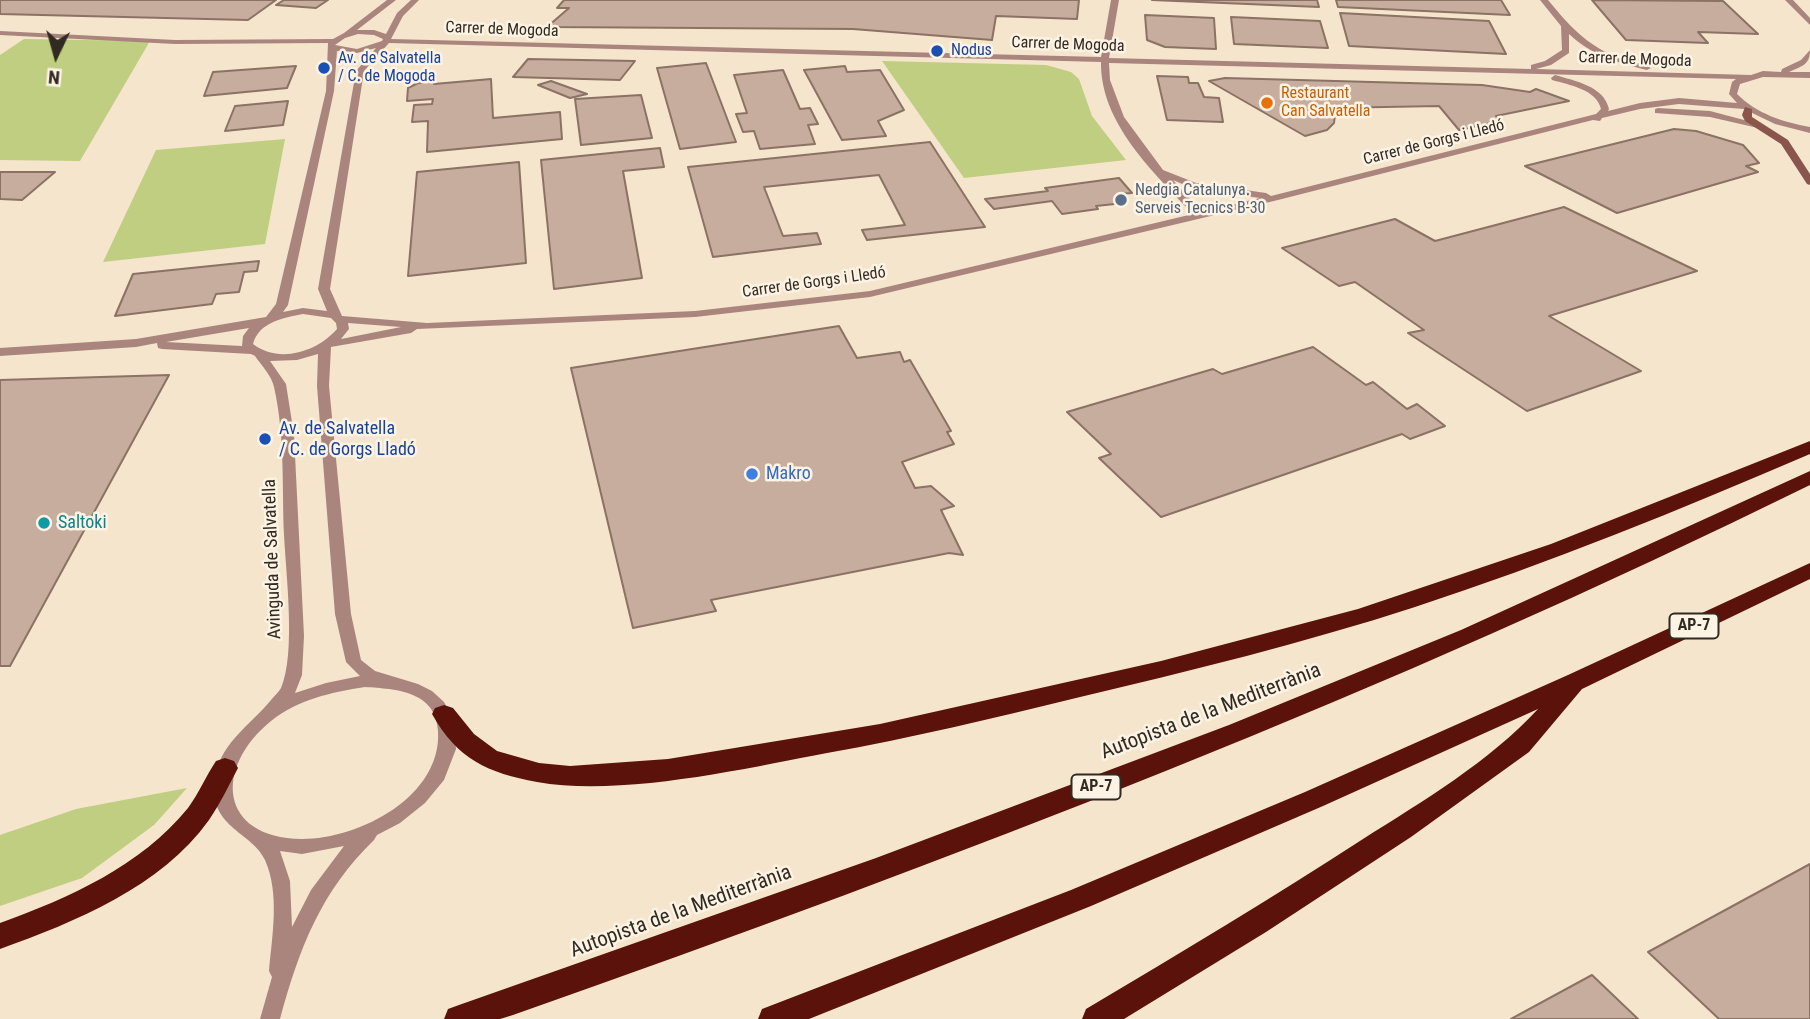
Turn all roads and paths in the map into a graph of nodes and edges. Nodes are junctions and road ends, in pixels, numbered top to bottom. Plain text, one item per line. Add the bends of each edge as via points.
1 (391, 0) edge
2 (415, 0) edge
3 (1115, 0) edge
4 (1544, 0) edge
5 (1789, 0) edge
6 (1810, 23) edge
7 (1565, 26) junction
8 (0, 33) edge
9 (347, 35) junction
10 (387, 40) junction
11 (333, 44) junction
12 (1810, 52) edge
13 (1107, 60) junction
14 (1515, 71) junction
15 (1782, 73) junction
16 (1810, 75) edge
17 (1697, 76) junction
18 (1749, 77) junction
19 (1746, 108) junction
20 (1597, 119) junction
21 (1758, 125) junction
22 (1810, 130) edge
23 (1159, 172) junction
24 (1810, 182) edge
25 (1278, 197) junction
26 (1200, 216) junction
27 (336, 317) junction
28 (267, 321) junction
29 (428, 326) junction
30 (136, 343) junction
31 (327, 345) junction
32 (0, 352) edge
33 (256, 352) junction
34 (1810, 447) edge
35 (1810, 477) edge
36 (1810, 570) edge
37 (1577, 681) junction
38 (396, 683) junction
39 (444, 714) junction
40 (265, 717) junction
41 (225, 768) junction
42 (379, 826) junction
43 (255, 837) junction
44 (0, 936) edge
45 (278, 987) junction
46 (270, 1019) edge
47 (458, 1019) edge
48 (773, 1019) edge
49 (1097, 1019) edge

1 - 9 street
2 - 10 street via 400,15
3 - 13 street
4 - 7 street
5 - 6 street
7 - 14 street via 1566,51 1548,63
7 - 17 street via 1597,53 1653,70
8 - 11 street
9 - 10 street via 369,32
9 - 11 street
10 - 11 street via 357,51
10 - 13 street, Carrer de Mogoda
10 - 27 street via 360,71 324,289
11 - 28 street via 330,91 282,305
12 - 15 street via 1804,62
13 - 14 street, Carrer de Mogoda
13 - 23 street via 1106,81 1124,128
14 - 17 street, Carrer de Mogoda
14 - 20 street via 1589,89 1603,100 1605,108
15 - 16 street, Carrer de Mogoda
15 - 18 street, Carrer de Mogoda
17 - 18 street, Carrer de Mogoda
18 - 19 street via 1733,88
19 - 20 street, Carrer de Gorgs i Lledó via 1679,101
19 - 21 main road via 1748,119
19 - 22 street, Carrer de Gorgs i Lledó
20 - 21 street, Carrer de Gorgs i Lledó via 1666,110
20 - 25 street, Carrer de Gorgs i Lledó
21 - 24 main road via 1785,142
23 - 25 street, Carrer de Gorgs i Lledó via 1194,186
23 - 26 street
25 - 26 street, Carrer de Gorgs i Lledó
26 - 29 street, Carrer de Gorgs i Lledó via 870,294 695,314
27 - 28 street, Carrer de Gorgs i Lledó via 303,311
27 - 29 street, Carrer de Gorgs i Lledó
27 - 31 street via 343,329
28 - 30 street
28 - 33 street via 248,336 247,345
29 - 31 street, Carrer de Gorgs i Lledó
30 - 32 street
30 - 33 street
31 - 33 street, Carrer de Gorgs i Lledó via 295,356
31 - 38 street via 323,386 342,614 354,662 369,675
33 - 40 street, Avinguda de Salvatella via 279,384 286,416 296,636 295,675 286,695
34 - 39 highway via 1596,535 1406,602 1144,674 813,747 640,773 573,775 512,766 483,754 465,744
35 - 47 highway, Autopista de la Mediterrània / AP-7 via 1597,580 1335,694 981,831
36 - 37 highway, AP-7
37 - 48 highway, AP-7 via 1081,898
37 - 49 highway via 1520,745 1401,829
38 - 39 street via 433,700
38 - 40 street via 330,686 296,698
39 - 42 street via 450,736 446,760 433,784 410,807
40 - 41 street via 240,741
41 - 43 street via 221,795 232,819
41 - 44 highway via 195,817 146,865 106,891
42 - 43 street via 347,839 313,845 282,845
42 - 45 street via 347,853 305,918
43 - 45 street via 272,853 279,876
45 - 46 street

